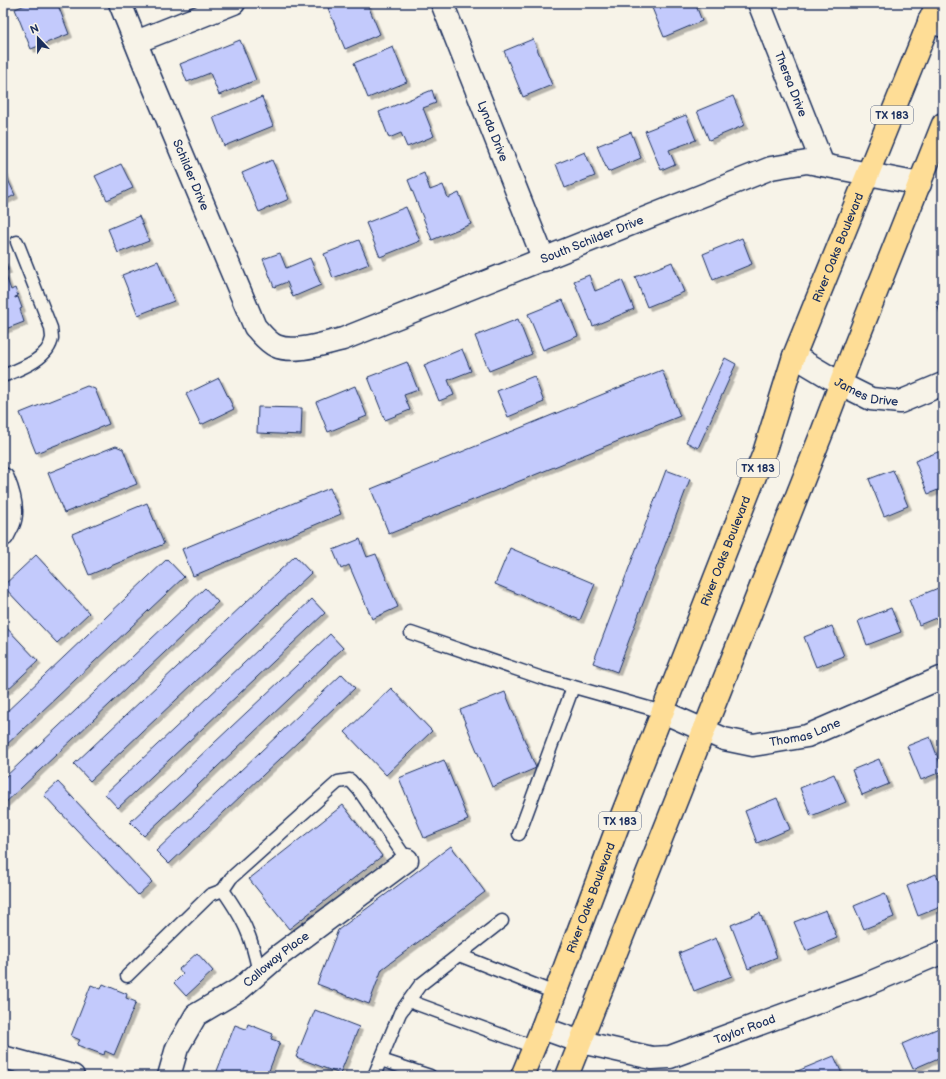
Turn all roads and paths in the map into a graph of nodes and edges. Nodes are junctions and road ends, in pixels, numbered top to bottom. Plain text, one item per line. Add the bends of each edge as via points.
1 (120, 3) edge
2 (234, 3) edge
3 (442, 3) edge
4 (759, 3) edge
5 (936, 17) edge
6 (136, 42) junction
7 (943, 124) edge
8 (823, 165) junction
9 (868, 174) junction
10 (920, 184) junction
11 (17, 242) dead end
12 (544, 260) junction
13 (269, 342) joint
14 (794, 356) junction
15 (3, 376) edge
16 (841, 384) junction
17 (943, 384) edge
18 (3, 479) edge
19 (3, 535) edge
20 (411, 634) dead end
21 (943, 677) edge
22 (573, 687) junction
23 (663, 712) junction
24 (704, 730) junction
25 (518, 834) dead end
26 (407, 860) joint
27 (223, 890) junction
28 (502, 921) dead end
29 (943, 952) edge
30 (459, 955) junction
31 (259, 973) junction
32 (127, 976) dead end
33 (555, 993) junction
34 (409, 1001) junction
35 (538, 1037) junction
36 (581, 1042) junction
37 (3, 1057) edge
38 (381, 1060) junction
39 (72, 1076) edge
40 (169, 1076) edge
41 (374, 1076) edge
42 (430, 1076) edge
43 (522, 1076) edge
44 (567, 1076) edge

1 - 6 street, Schilder Drive
2 - 6 street
3 - 12 street, Lynda Drive
4 - 8 street, Thersa Drive
5 - 9 main road, River Oaks Boulevard / TX 183
6 - 13 street, Schilder Drive via 255,327
7 - 10 main road
8 - 9 street, South Schilder Drive
8 - 12 street, South Schilder Drive via 807,162 771,168
9 - 10 street, South Schilder Drive
9 - 14 main road, River Oaks Boulevard / TX 183
10 - 16 main road
11 - 15 lane via 51,328 52,339 48,349 40,357 23,368
12 - 13 street, South Schilder Drive via 344,339 296,350
14 - 16 street, James Drive
14 - 23 main road, River Oaks Boulevard / TX 183 via 764,453
16 - 17 street, James Drive via 871,399 900,402
16 - 24 main road
18 - 19 street via 8,490 11,513
20 - 22 lane
21 - 24 street, Thomas Lane via 806,736 753,745 724,739
22 - 23 lane
22 - 25 lane
23 - 24 street, Thomas Lane
23 - 33 main road, River Oaks Boulevard / TX 183
24 - 36 main road
26 - 27 lane via 350,780 338,782 231,878
26 - 31 street, Calloway Place
27 - 31 lane via 247,930
27 - 32 lane via 210,895
28 - 30 lane
29 - 36 street, Taylor Road via 867,984 670,1057 652,1058
30 - 33 lane
30 - 34 lane via 420,985
31 - 40 street, Calloway Place via 240,989 196,1015 177,1048
33 - 35 main road, River Oaks Boulevard / TX 183
34 - 35 lane
34 - 38 lane via 400,1013
35 - 36 street, Taylor Road
35 - 43 main road, River Oaks Boulevard / TX 183
36 - 44 main road
37 - 39 street
38 - 41 lane
38 - 42 lane

